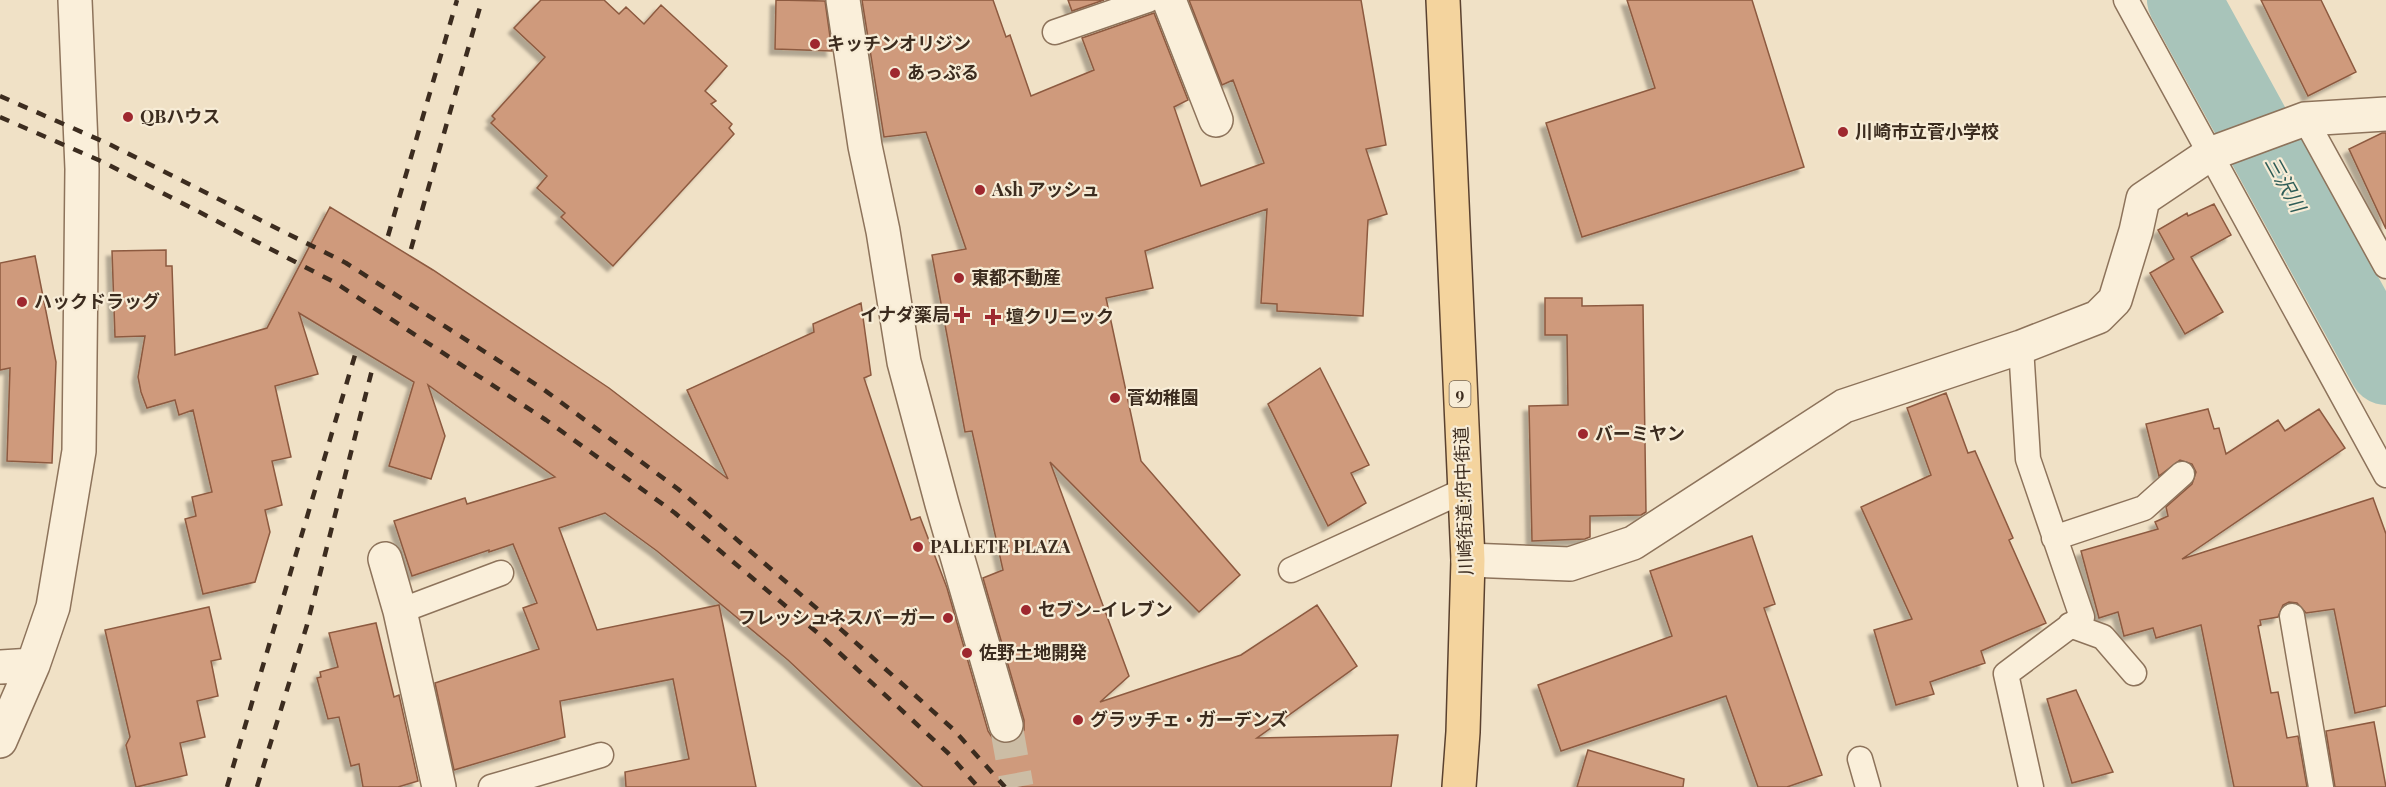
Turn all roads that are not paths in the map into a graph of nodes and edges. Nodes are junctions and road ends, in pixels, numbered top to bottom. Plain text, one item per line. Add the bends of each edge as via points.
1 (75, 0) edge
2 (843, 0) edge
3 (1148, 0) edge
4 (1169, 0) edge
5 (1443, 0) edge
6 (2126, 0) edge
7 (1055, 32) dead end
8 (2386, 114) edge
9 (2305, 119) junction
10 (1216, 120) dead end
11 (2210, 154) junction
12 (2386, 266) edge
13 (2021, 347) junction
14 (2182, 474) dead end
15 (2386, 476) edge
16 (1465, 490) junction
17 (2054, 538) junction
18 (385, 559) dead end
19 (1468, 560) junction
20 (1291, 570) dead end
21 (501, 573) dead end
22 (400, 611) junction
23 (2292, 616) dead end
24 (2070, 625) junction
25 (33, 665) junction
26 (0, 667) edge
27 (2134, 673) dead end
28 (1006, 725) tunnel mouth
29 (0, 741) edge
30 (601, 755) dead end
31 (1860, 759) dead end
32 (440, 787) edge
33 (491, 787) edge
34 (1458, 787) edge
35 (1868, 787) edge
36 (2031, 787) edge
37 (2321, 787) edge

1 - 25 street via 82,169 79,451 53,607
2 - 28 street via 904,362
3 - 7 lane
4 - 10 street
5 - 16 main road, 川崎街道;府中街道 / 9
6 - 11 lane
8 - 9 street
9 - 11 street
9 - 12 lane
11 - 13 street via 2143,200 2115,300 2098,317
11 - 15 lane
13 - 17 lane via 2028,459
13 - 19 street via 1845,406 1633,543 1570,564
14 - 17 lane via 2144,508
16 - 19 main road, 川崎街道;府中街道 / 9
16 - 20 lane
17 - 24 lane via 2082,617
18 - 22 street
19 - 34 main road, 川崎街道;府中街道 / 9
21 - 22 lane
22 - 32 street
23 - 37 lane
24 - 27 lane via 2103,637
24 - 36 lane via 2006,674
25 - 26 street
25 - 29 street
30 - 33 lane
31 - 35 lane

